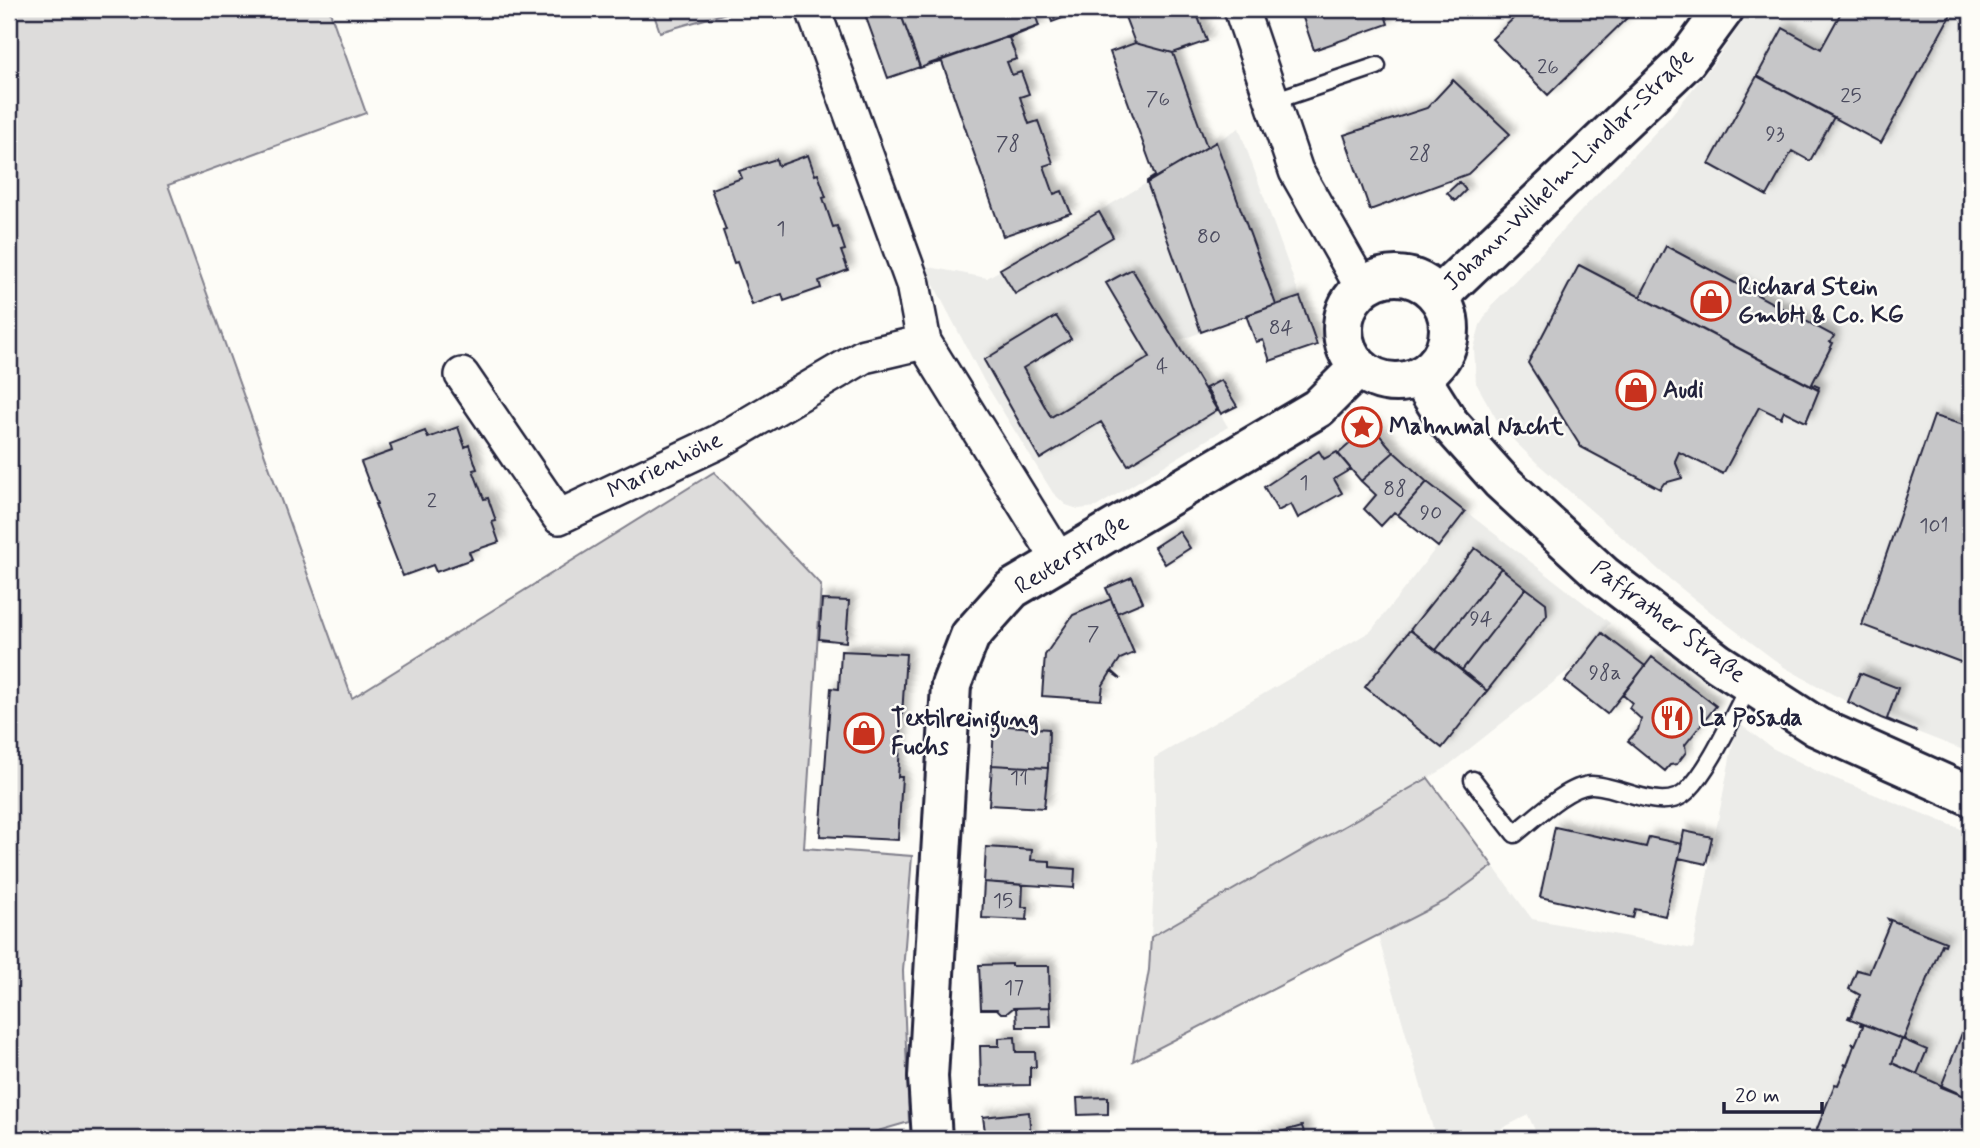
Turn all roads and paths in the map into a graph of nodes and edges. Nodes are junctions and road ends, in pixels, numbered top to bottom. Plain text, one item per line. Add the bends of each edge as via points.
1 (813, 9) edge
2 (1241, 9) edge
3 (1724, 9) edge
4 (1377, 66) dead end
5 (1273, 101) junction
6 (1362, 287) junction
7 (1439, 296) junction
8 (925, 342) junction
9 (1359, 367) junction
10 (462, 375) dead end
11 (1420, 377) junction
12 (1059, 560) junction
13 (1750, 684) junction
14 (1473, 780) dead end
15 (1971, 796) edge
16 (932, 1139) edge

1 - 8 street via 913,284
2 - 5 street
3 - 7 street, Johann-Wilhelm-Lindlar-Straße via 1686,61
4 - 5 lane
5 - 6 street via 1296,171
6 - 7 street via 1388,275 1402,275 1429,286
6 - 9 street via 1352,298 1342,326 1349,356
7 - 11 street via 1449,321 1446,347
8 - 10 street, Marienhöhe via 864,356 718,442 559,517
8 - 12 street
9 - 11 street via 1382,380
9 - 12 street, Reuterstraße via 1318,408
11 - 13 street, Paffrather Straße via 1449,423 1501,481 1603,575
12 - 16 street, Reuterstraße via 1012,589 970,636 951,685 928,1077
13 - 14 lane via 1709,760 1687,792 1674,799 1652,799 1591,785 1570,791 1515,834
13 - 15 street, Paffrather Straße via 1817,727

